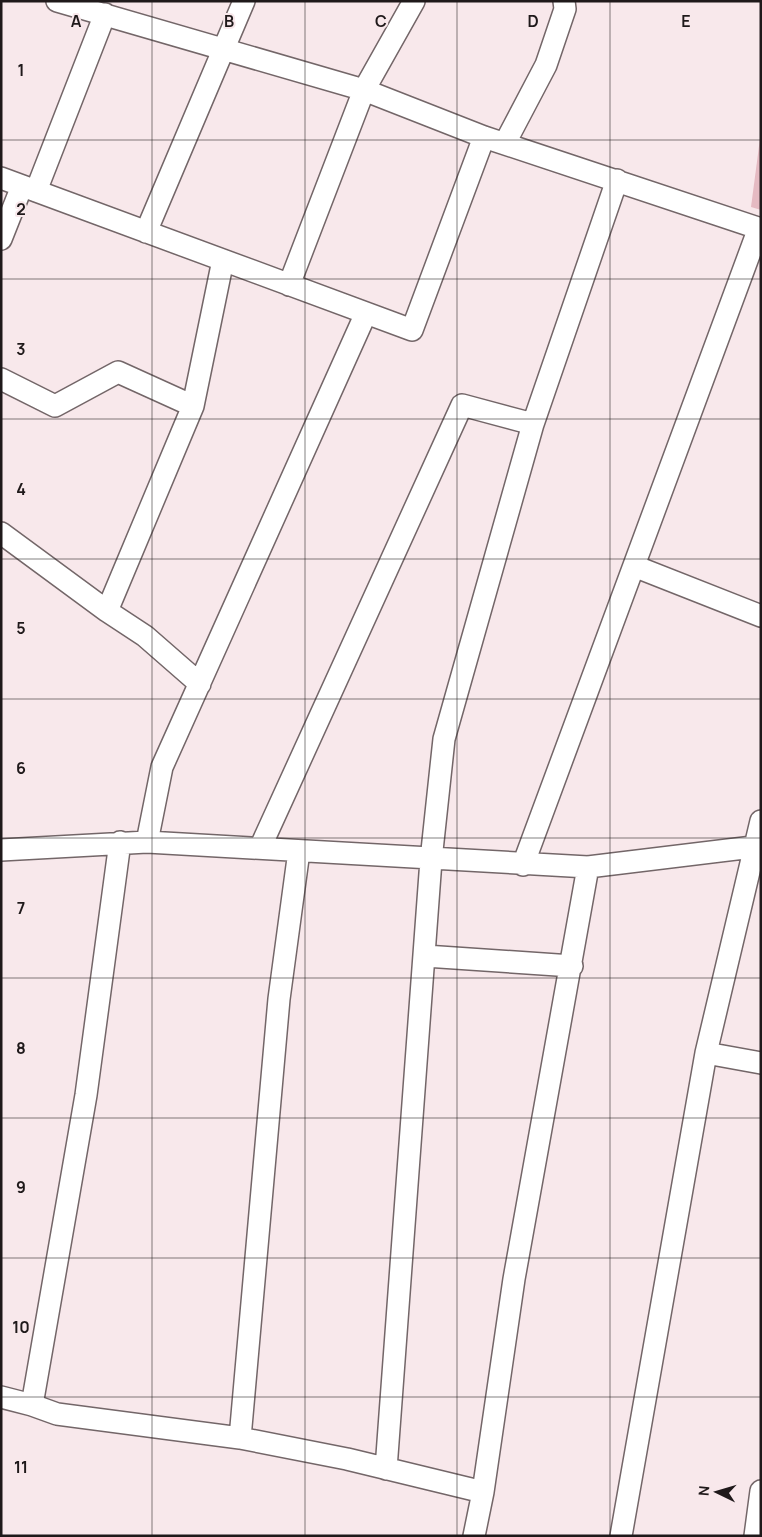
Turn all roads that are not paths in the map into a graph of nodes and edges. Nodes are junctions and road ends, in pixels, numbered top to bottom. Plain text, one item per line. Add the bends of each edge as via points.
1 (56, 1) edge
2 (244, 1) edge
3 (414, 1) edge
4 (564, 1) edge
5 (105, 14) junction
6 (225, 49) junction
7 (364, 90) junction
8 (484, 137) junction
9 (505, 143) junction
10 (1, 178) edge
11 (618, 180) junction
12 (29, 188) junction
13 (760, 229) edge
14 (146, 232) junction
15 (1, 239) edge
16 (223, 260) junction
17 (289, 285) junction
18 (366, 313) junction
19 (1, 379) edge
20 (193, 406) junction
21 (532, 424) junction
22 (1, 532) edge
23 (634, 566) junction
24 (107, 611) junction
25 (761, 616) edge
26 (200, 684) junction
27 (761, 821) edge
28 (120, 842) junction
29 (147, 842) junction
30 (758, 846) edge
31 (260, 848) junction
32 (1, 850) edge
33 (299, 851) junction
34 (431, 860) junction
35 (523, 865) junction
36 (588, 868) junction
37 (425, 956) junction
38 (572, 966) junction
39 (706, 1053) junction
40 (761, 1063) edge
41 (1, 1398) edge
42 (32, 1405) junction
43 (240, 1438) junction
44 (386, 1469) junction
45 (761, 1491) edge
46 (482, 1492) junction
47 (474, 1536) edge
48 (621, 1536) edge
49 (755, 1536) edge

1 - 5 street
2 - 6 street
3 - 7 street
4 - 9 street via 546,66
5 - 6 street
5 - 12 street
6 - 7 street
6 - 14 street
7 - 8 street
7 - 17 street
8 - 9 street
8 - 18 street via 412,330
9 - 11 street
10 - 12 street
11 - 13 street
11 - 21 street
12 - 14 street
12 - 15 street
13 - 23 street
14 - 16 street
16 - 17 street
16 - 20 street
17 - 18 street
18 - 26 street
19 - 20 street via 54,406 118,372
20 - 24 street
21 - 31 street via 462,405
21 - 34 street via 444,739
22 - 24 street
23 - 25 street
23 - 35 street
24 - 26 street via 145,636
26 - 29 street via 162,767
27 - 30 street
28 - 29 street
28 - 32 street
28 - 42 street via 86,1094
29 - 31 street
30 - 36 street
30 - 39 street
31 - 33 street
33 - 34 street
33 - 43 street via 279,999
34 - 35 street
34 - 37 street
35 - 36 street
36 - 38 street
37 - 38 street
37 - 44 street
38 - 46 street via 514,1279
39 - 40 street
39 - 48 street
41 - 42 street
42 - 43 street via 57,1414
43 - 44 street
44 - 46 street
45 - 49 street
46 - 47 street

